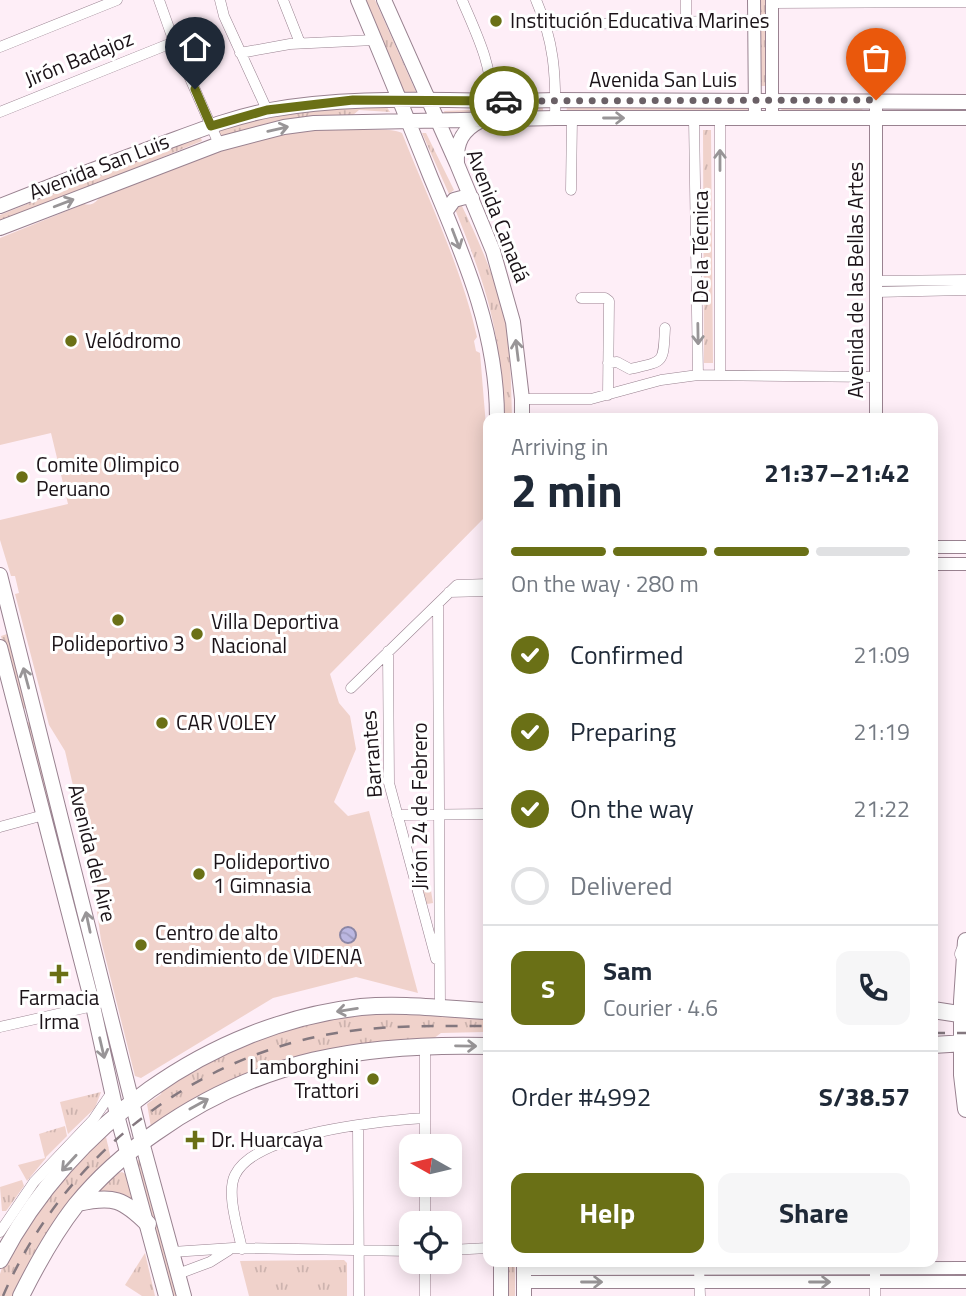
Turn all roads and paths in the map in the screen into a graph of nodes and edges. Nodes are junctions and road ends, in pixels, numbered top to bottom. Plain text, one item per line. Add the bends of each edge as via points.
1 (117, 0) edge
2 (159, 0) edge
3 (220, 0) edge
4 (283, 0) edge
5 (358, 0) edge
6 (384, 0) edge
7 (462, 0) edge
8 (536, 0) edge
9 (686, 0) edge
10 (754, 0) edge
11 (772, 1) edge
12 (844, 1) edge
13 (966, 2) edge
14 (754, 20) junction
15 (686, 22) junction
16 (547, 25) junction
17 (374, 40) junction
18 (174, 42) junction
19 (300, 43) junction
20 (0, 47) edge
21 (240, 53) junction
22 (555, 100) junction
23 (876, 100) junction
24 (399, 101) junction
25 (428, 101) junction
26 (755, 101) junction
27 (772, 101) junction
28 (491, 102) junction
29 (966, 102) edge
30 (267, 110) junction
31 (0, 111) edge
32 (876, 117) junction
33 (555, 118) junction
34 (572, 118) junction
35 (720, 118) junction
36 (755, 118) junction
37 (772, 118) junction
38 (966, 118) edge
39 (694, 119) junction
40 (408, 121) junction
41 (436, 121) junction
42 (480, 121) junction
43 (211, 126) junction
44 (219, 144) junction
45 (457, 164) junction
46 (571, 190) dead end
47 (472, 198) junction
48 (0, 206) edge
49 (446, 211) junction
50 (0, 228) edge
51 (966, 280) edge
52 (876, 287) junction
53 (966, 290) edge
54 (581, 298) dead end
55 (665, 328) dead end
56 (608, 363) junction
57 (698, 375) junction
58 (720, 375) junction
59 (876, 377) junction
60 (608, 395) junction
61 (523, 400) junction
62 (497, 413) edge
63 (523, 413) edge
64 (876, 413) edge
65 (938, 547) edge
66 (966, 547) edge
67 (938, 564) edge
68 (966, 564) edge
69 (0, 575) edge
70 (483, 584) edge
71 (483, 591) edge
72 (449, 592) junction
73 (438, 604) junction
74 (6, 625) edge
75 (0, 647) edge
76 (388, 651) junction
77 (351, 688) dead end
78 (36, 714) junction
79 (19, 719) junction
80 (439, 814) junction
81 (483, 814) edge
82 (44, 815) junction
83 (397, 815) junction
84 (0, 827) edge
85 (965, 948) edge
86 (89, 962) junction
87 (440, 974) junction
88 (93, 1006) junction
89 (440, 1009) junction
90 (483, 1011) edge
91 (938, 1011) edge
92 (964, 1015) edge
93 (0, 1027) edge
94 (964, 1043) edge
95 (425, 1045) junction
96 (938, 1045) edge
97 (483, 1046) edge
98 (112, 1092) junction
99 (132, 1102) junction
100 (966, 1109) edge
101 (117, 1115) junction
102 (425, 1118) junction
103 (358, 1125) junction
104 (425, 1134) edge
105 (142, 1142) junction
106 (128, 1154) junction
107 (78, 1203) junction
108 (148, 1224) junction
109 (0, 1232) edge
110 (483, 1248) edge
111 (237, 1249) junction
112 (462, 1249) edge
113 (359, 1251) junction
114 (399, 1251) edge
115 (172, 1252) junction
116 (0, 1260) edge
117 (501, 1267) edge
118 (758, 1267) edge
119 (875, 1267) edge
120 (916, 1267) edge
121 (699, 1268) junction
122 (937, 1268) junction
123 (966, 1268) edge
124 (177, 1274) junction
125 (425, 1274) edge
126 (524, 1277) edge
127 (699, 1282) junction
128 (875, 1282) junction
129 (936, 1282) junction
130 (966, 1282) edge
131 (21, 1296) edge
132 (166, 1296) edge
133 (184, 1296) edge
134 (359, 1296) edge
135 (425, 1296) edge
136 (501, 1296) edge
137 (700, 1296) edge
138 (875, 1296) edge

1 - 20 street
2 - 18 street
3 - 21 street
4 - 19 street
5 - 17 main road
6 - 25 main road, Avenida Canadá
7 - 28 street via 485,58
8 - 16 street
9 - 15 street
10 - 14 street
11 - 12 street
11 - 27 street
12 - 13 street
14 - 15 street
14 - 26 street
15 - 16 street
16 - 22 street
17 - 19 street
17 - 24 main road
18 - 31 street, Jirón Badajoz
18 - 43 street
19 - 21 street
21 - 30 street
22 - 26 main road, Avenida San Luis
22 - 28 main road, Avenida San Luis
22 - 33 street
23 - 27 main road, Avenida San Luis
23 - 29 main road, Avenida San Luis
23 - 32 street, Avenida de las Bellas Artes
24 - 25 main road, Avenida San Luis
24 - 30 main road, Avenida San Luis via 353,100
24 - 40 main road
25 - 28 main road, Avenida San Luis
25 - 41 main road, Avenida Canadá
26 - 27 main road, Avenida San Luis
26 - 36 street
27 - 37 street
30 - 43 main road, Avenida San Luis
32 - 37 main road, Avenida San Luis
32 - 38 main road, Avenida San Luis
32 - 52 street, Avenida de las Bellas Artes
33 - 34 main road, Avenida San Luis
33 - 42 main road, Avenida San Luis
34 -> 39 main road, Avenida San Luis
34 - 46 street
35 - 36 main road, Avenida San Luis
35 - 39 main road, Avenida San Luis
58 -> 35 street, De la Técnica
36 - 37 main road, Avenida San Luis
39 -> 57 street, De la Técnica
40 - 41 main road, Avenida San Luis
44 -> 40 main road, Avenida San Luis via 314,123
40 - 49 main road
41 - 42 main road, Avenida San Luis
41 - 45 main road, Avenida Canadá
42 - 45 main road via 460,138
43 - 44 street
43 - 48 main road, Avenida San Luis
50 -> 44 main road, Avenida San Luis
45 - 47 main road, Avenida Canadá
47 - 49 main road via 454,200
61 -> 47 main road, Avenida Canadá via 513,322
49 -> 62 main road via 489,336
51 - 52 street
52 - 53 street
52 - 59 street, Avenida de las Bellas Artes
54 - 56 street via 609,301
55 - 56 street via 664,352 657,363 630,369
56 - 60 street
57 - 58 street
57 - 60 street
58 - 59 street
59 - 64 street, Avenida de las Bellas Artes
60 - 61 street via 592,400
61 - 63 main road, Avenida Canadá
65 - 66 street
67 - 68 street
69 - 74 main road, Avenida del Aire
70 - 72 street via 457,585
71 - 72 street
72 - 73 street
73 - 76 street
73 - 80 street, Jirón 24 de Febrero
78 -> 74 main road, Avenida del Aire
75 - 79 main road, Avenida del Aire
76 - 77 street
76 - 83 street, Barrantes via 389,783
78 - 79 main road
86 -> 78 main road, Avenida del Aire
79 - 82 main road, Avenida del Aire
80 - 81 street
80 - 83 street
80 - 87 street, Jirón 24 de Febrero
82 - 84 street
82 - 86 main road, Avenida del Aire
83 - 87 street, Barrantes
85 - 92 main road
86 - 88 main road, Avenida del Aire
86 - 99 main road, Avenida del Aire
87 - 89 street, Jirón 24 de Febrero
88 - 93 street
88 -> 98 main road, Avenida del Aire
89 - 90 main road
89 -> 99 main road via 362,1007 288,1021 215,1050
91 - 92 main road
92 - 94 main road
94 - 96 main road
94 - 100 main road
95 -> 97 main road
95 - 102 street
105 -> 95 main road via 195,1106 266,1073 344,1053
98 - 101 main road, Avenida del Aire
98 - 109 street via 93,1120 34,1182
99 - 101 main road
99 - 105 main road, Avenida del Aire
101 - 106 main road, Avenida del Aire
101 -> 116 main road via 43,1192
102 - 103 street
102 - 104 street
103 - 111 street via 268,1146 244,1163 234,1176 232,1200
103 - 113 street
105 - 106 main road
105 - 115 main road, Avenida del Aire
106 - 107 main road
106 - 108 main road, Avenida del Aire
107 - 108 main road via 118,1200
107 - 131 main road via 52,1238
108 - 132 main road, Avenida del Aire
110 - 112 street
111 - 113 street
111 - 115 street
111 - 124 street
113 - 114 street
113 - 134 street
115 - 124 main road, Avenida del Aire
117 - 136 main road
118 - 121 street
119 - 128 street
120 - 122 street
121 - 126 street
121 - 127 street
122 - 123 street
122 - 129 street
124 - 133 main road, Avenida del Aire
125 - 135 street
126 -> 127 street
127 -> 128 street
127 - 137 street
128 - 129 street
128 - 138 street
129 - 130 street

